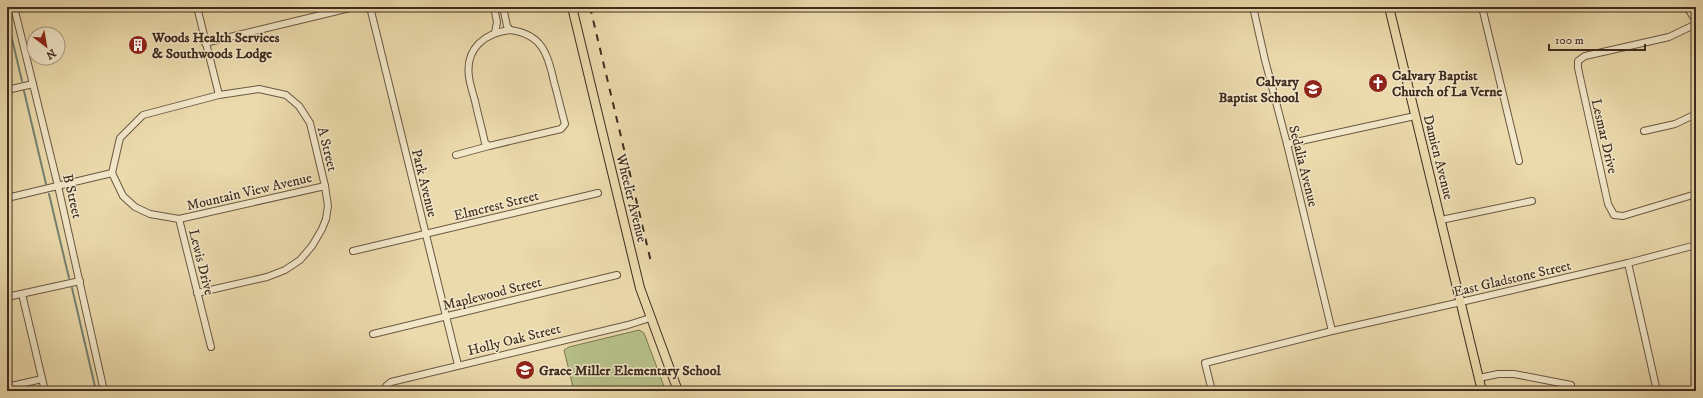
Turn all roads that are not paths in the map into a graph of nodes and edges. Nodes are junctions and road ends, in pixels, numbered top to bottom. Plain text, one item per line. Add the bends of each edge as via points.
1 (14, 7) edge
2 (197, 7) edge
3 (354, 7) edge
4 (370, 7) edge
5 (494, 7) edge
6 (503, 7) edge
7 (572, 7) edge
8 (1253, 7) edge
9 (1389, 7) edge
10 (1482, 7) edge
11 (1687, 7) edge
12 (1696, 21) edge
13 (1696, 24) edge
14 (510, 30) junction
15 (495, 33) junction
16 (205, 43) junction
17 (33, 84) junction
18 (7, 90) edge
19 (219, 95) junction
20 (1696, 114) edge
21 (1415, 116) junction
22 (1644, 131) dead end
23 (1287, 144) junction
24 (489, 146) junction
25 (456, 155) dead end
26 (1519, 161) dead end
27 (112, 172) junction
28 (58, 186) junction
29 (325, 186) junction
30 (598, 192) dead end
31 (1696, 194) edge
32 (7, 198) edge
33 (1532, 201) dead end
34 (179, 219) junction
35 (1441, 220) junction
36 (425, 234) junction
37 (1696, 245) edge
38 (353, 251) dead end
39 (1628, 263) junction
40 (617, 275) dead end
41 (80, 281) junction
42 (197, 293) junction
43 (22, 294) junction
44 (7, 297) edge
45 (1461, 302) junction
46 (445, 316) junction
47 (650, 318) junction
48 (1332, 331) junction
49 (373, 334) dead end
50 (211, 348) dead end
51 (458, 365) junction
52 (1479, 378) junction
53 (42, 379) junction
54 (1571, 385) dead end
55 (7, 387) edge
56 (385, 389) edge
57 (45, 391) edge
58 (104, 391) edge
59 (678, 391) edge
60 (1212, 391) edge
61 (1482, 391) edge
62 (1657, 391) edge

1 - 17 street, B Street
2 - 16 street
3 - 16 street
4 - 36 street, Park Avenue
5 - 15 street via 497,22
6 - 14 street
7 - 47 main road, Wheeler Avenue via 640,288
8 - 23 street, Sedalia Avenue
9 - 21 main road, Damien Avenue
10 - 26 street
11 - 12 street
13 - 31 street, Lesmar Drive via 1669,37 1585,56 1578,61 1608,204 1614,215 1623,216
14 - 15 street
14 - 24 street via 521,31 535,39 545,50 565,124 560,129
15 - 24 street via 485,37 472,52 469,65 469,76 485,143
16 - 19 street
17 - 18 street
17 - 28 street, B Street
19 - 27 street, A Street via 143,115 120,138
19 - 29 street, A Street via 259,89 286,95 299,106 310,122
20 - 22 street via 1675,124
21 - 23 street
21 - 35 main road, Damien Avenue
23 - 48 street, Sedalia Avenue
24 - 25 street
27 - 28 street
27 - 34 street, Lewis Drive via 123,196 135,206 150,214
28 - 32 street
28 - 41 street, B Street
29 - 34 street, Mountain View Avenue
29 - 42 street, A Street via 328,206 326,219 312,246 300,260 285,270 267,277
30 - 36 street, Elmcrest Street
33 - 35 street, Damien Avenue
34 - 42 street, Lewis Drive
35 - 45 main road, Damien Avenue
36 - 38 street, Elmcrest Street
36 - 46 street, Park Avenue
37 - 39 street, East Gladstone Street
39 - 45 street, East Gladstone Street
39 - 62 street
40 - 46 street, Maplewood Street
41 - 43 street
41 - 58 street, B Street
42 - 50 street, Lewis Drive
43 - 44 street
43 - 53 street
45 - 48 street, East Gladstone Street
45 - 52 main road, Damien Avenue
46 - 49 street, Maplewood Street
46 - 51 street, Park Avenue
47 - 51 street, Holly Oak Street
47 - 59 main road, Wheeler Avenue
48 - 60 street, East Gladstone Street via 1205,363
51 - 56 street, Holly Oak Street via 391,382
52 - 54 street via 1514,374
52 - 61 main road, Damien Avenue
53 - 55 street
53 - 57 street

